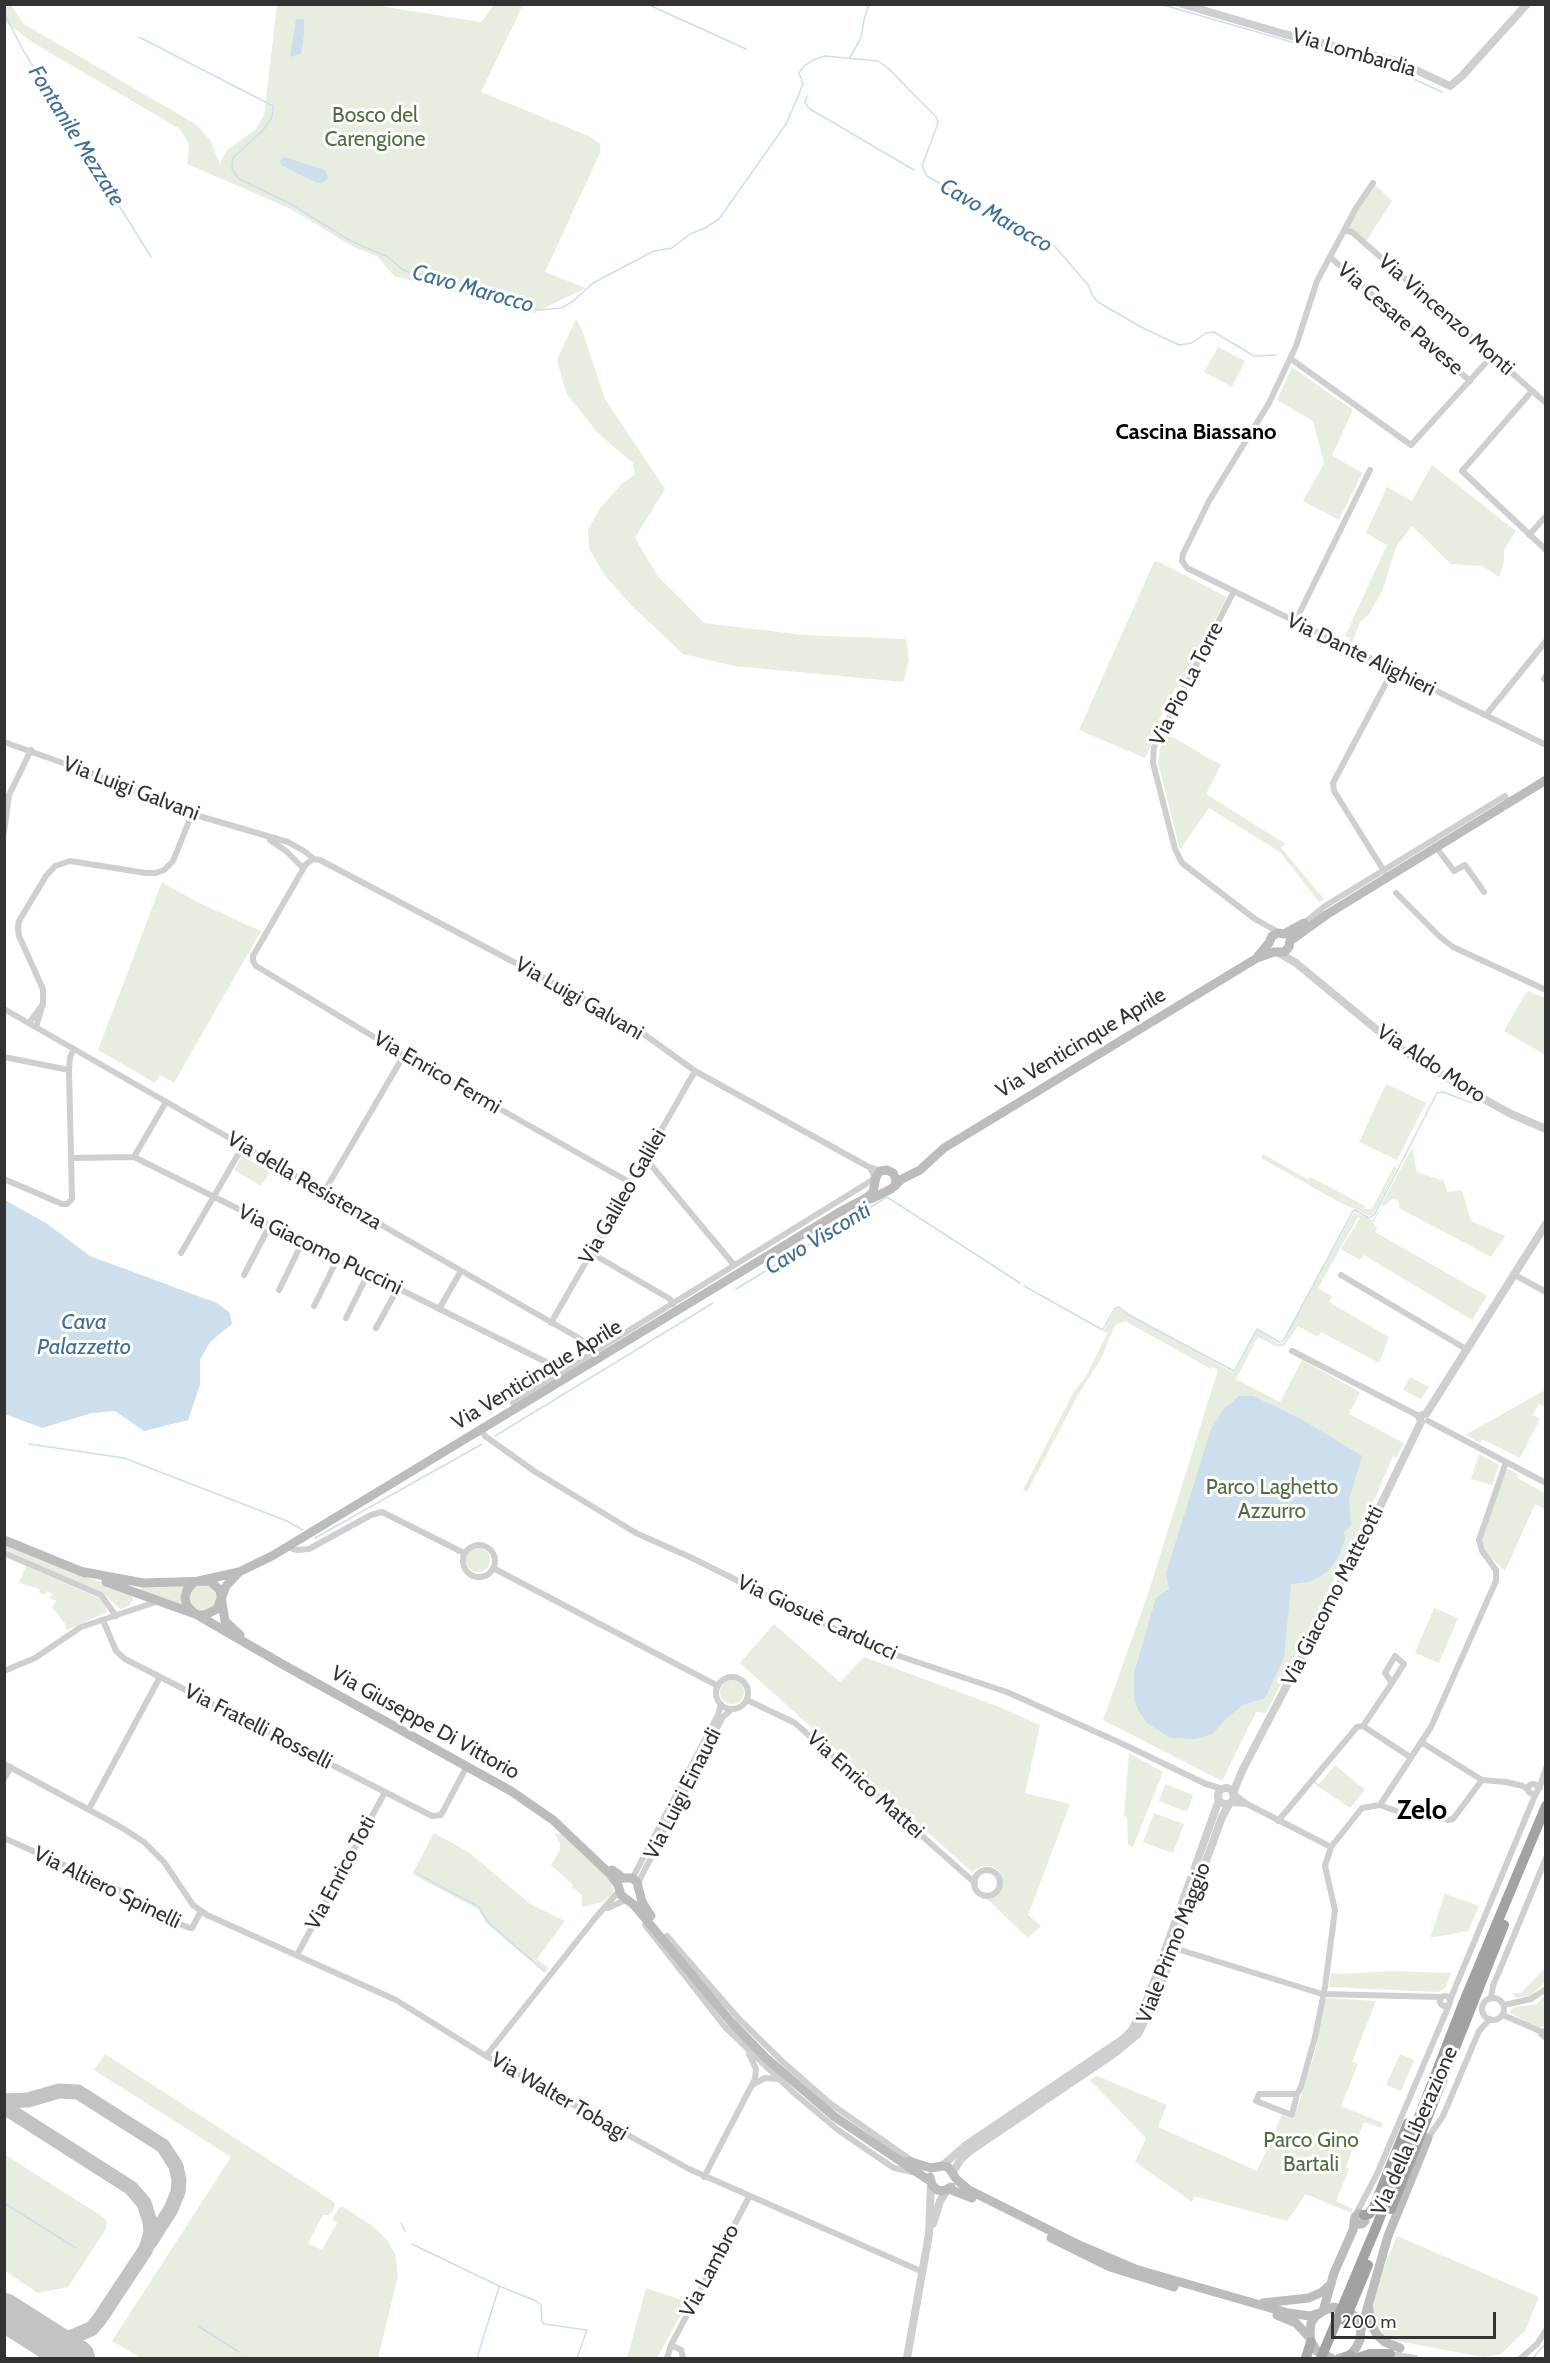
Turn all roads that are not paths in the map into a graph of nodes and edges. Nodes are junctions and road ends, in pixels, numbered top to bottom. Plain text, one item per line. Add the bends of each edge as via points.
1 (1182, 4) edge
2 (1527, 4) edge
3 (1373, 183) dead end
4 (1346, 231) junction
5 (1330, 258) junction
6 (1492, 356) junction
7 (1291, 358) junction
8 (1470, 381) junction
9 (1532, 390) junction
10 (1545, 402) edge
11 (1370, 470) dead end
12 (1545, 516) edge
13 (1528, 535) junction
14 (1545, 550) edge
15 (1234, 591) junction
16 (1295, 622) junction
17 (1545, 641) edge
18 (1393, 670) junction
19 (1486, 715) junction
20 (4, 742) edge
21 (1545, 745) edge
22 (31, 750) junction
23 (1545, 780) edge
24 (1509, 803) junction
25 (192, 814) junction
26 (4, 832) edge
27 (267, 838) junction
28 (1436, 847) junction
29 (304, 851) junction
30 (311, 860) junction
31 (296, 861) junction
32 (303, 868) junction
33 (1384, 871) junction
34 (1484, 892) dead end
35 (1396, 893) dead end
36 (1326, 915) junction
37 (1255, 919) junction
38 (1304, 923) junction
39 (1286, 938) junction
40 (1273, 947) junction
41 (1296, 963) junction
42 (1545, 990) edge
43 (43, 1004) junction
44 (4, 1009) edge
45 (29, 1023) junction
46 (36, 1027) junction
47 (74, 1049) junction
48 (404, 1055) junction
49 (4, 1057) edge
50 (69, 1070) junction
51 (695, 1071) junction
52 (166, 1102) junction
53 (1545, 1129) edge
54 (243, 1146) junction
55 (134, 1157) junction
56 (72, 1158) junction
57 (644, 1161) junction
58 (927, 1163) junction
59 (898, 1173) junction
60 (877, 1177) junction
61 (4, 1179) edge
62 (631, 1183) junction
63 (895, 1186) junction
64 (885, 1191) junction
65 (324, 1192) junction
66 (214, 1197) junction
67 (852, 1206) junction
68 (1545, 1224) edge
69 (270, 1225) junction
70 (303, 1241) junction
71 (181, 1253) dead end
72 (591, 1253) junction
73 (338, 1258) junction
74 (734, 1265) junction
75 (461, 1271) junction
76 (368, 1274) junction
77 (1513, 1274) junction
78 (244, 1275) dead end
79 (1341, 1275) dead end
80 (398, 1288) junction
81 (279, 1290) dead end
82 (1545, 1293) edge
83 (673, 1304) junction
84 (314, 1306) dead end
85 (439, 1309) junction
86 (346, 1318) dead end
87 (551, 1323) junction
88 (376, 1328) dead end
89 (577, 1337) junction
90 (1466, 1349) junction
91 (1292, 1351) dead end
92 (596, 1356) junction
93 (581, 1359) junction
94 (561, 1377) junction
95 (1424, 1418) junction
96 (481, 1431) junction
97 (1506, 1462) junction
98 (1545, 1483) edge
99 (4, 1540) edge
100 (287, 1547) junction
101 (4, 1553) edge
102 (464, 1553) junction
103 (493, 1568) junction
104 (79, 1571) junction
105 (238, 1572) junction
106 (200, 1580) junction
107 (143, 1583) junction
108 (136, 1593) junction
109 (221, 1598) junction
110 (160, 1600) junction
111 (132, 1609) junction
112 (194, 1613) junction
113 (116, 1616) junction
114 (103, 1620) junction
115 (4, 1671) edge
116 (160, 1677) junction
117 (1392, 1683) dead end
118 (718, 1686) junction
119 (747, 1700) junction
120 (721, 1704) junction
121 (732, 1709) junction
122 (1363, 1726) junction
123 (1421, 1742) junction
124 (1410, 1757) junction
125 (8, 1766) edge
126 (467, 1766) junction
127 (1544, 1771) edge
128 (4, 1779) edge
129 (1482, 1780) junction
130 (1206, 1784) junction
131 (1531, 1789) junction
132 (1229, 1791) junction
133 (385, 1792) junction
134 (1218, 1799) junction
135 (1230, 1803) junction
136 (1247, 1804) junction
137 (1380, 1805) junction
138 (1545, 1806) edge
139 (89, 1809) junction
140 (1278, 1821) junction
141 (1545, 1825) edge
142 (4, 1838) edge
143 (1331, 1847) junction
144 (1545, 1858) edge
145 (634, 1882) junction
146 (975, 1882) junction
147 (619, 1889) junction
148 (628, 1899) junction
149 (201, 1911) junction
150 (599, 1913) junction
151 (641, 1913) junction
152 (667, 1936) junction
153 (1171, 1948) junction
154 (297, 1955) junction
155 (688, 1969) junction
156 (1545, 1989) edge
157 (1322, 1994) junction
158 (1491, 1998) junction
159 (1445, 2001) junction
160 (1504, 2005) junction
161 (1503, 2014) junction
162 (1490, 2019) junction
163 (1544, 2034) edge
164 (741, 2043) junction
165 (486, 2056) junction
166 (1441, 2058) junction
167 (779, 2079) junction
168 (752, 2087) junction
169 (1440, 2087) junction
170 (1297, 2094) junction
171 (1428, 2138) junction
172 (939, 2167) junction
173 (918, 2169) junction
174 (954, 2175) junction
175 (704, 2177) junction
176 (931, 2183) junction
177 (948, 2189) junction
178 (749, 2197) junction
179 (1360, 2218) junction
180 (929, 2234) junction
181 (923, 2272) junction
182 (1332, 2280) junction
183 (1348, 2302) junction
184 (1368, 2303) junction
185 (1257, 2304) junction
186 (1321, 2312) junction
187 (1361, 2330) junction
188 (1545, 2330) edge
189 (1311, 2340) junction
190 (671, 2345) junction
191 (1400, 2348) dead end
192 (1390, 2354) joint
193 (1349, 2356) edge
194 (667, 2358) edge
195 (683, 2358) edge
196 (907, 2358) edge
197 (1306, 2358) edge
198 (1321, 2358) edge
199 (1329, 2358) edge
200 (1415, 2358) edge
201 (1521, 2358) edge

1 - 2 street, Via Lombardia via 1399,62 1450,86
3 - 4 street
4 - 5 street
4 - 6 street, Via Vincenzo Monti via 1352,232
5 - 7 street via 1310,300
5 - 8 street, Via Cesare Pavese
6 - 8 street
6 - 9 street, Via Vincenzo Monti
7 - 8 street via 1412,445
7 - 15 street, Via Dante Alighieri via 1246,443 1209,501 1182,559 1187,568
9 - 10 street, Via Vincenzo Monti
9 - 13 street via 1462,471
11 - 16 street
12 - 13 street
13 - 14 street
15 - 16 street, Via Dante Alighieri
15 - 37 street, Via Pio La Torre via 1152,755 1179,858
16 - 18 street, Via Dante Alighieri
17 - 19 street
18 - 19 street, Via Dante Alighieri
18 - 33 street via 1332,785
19 - 21 street, Via Dante Alighieri
20 - 22 street, Via Luigi Galvani
22 - 25 street, Via Luigi Galvani
22 - 26 street via 9,795
23 - 24 main road
24 - 28 main road
24 - 33 street via 1505,796
25 - 27 street, Via Luigi Galvani
25 - 43 street via 173,861 164,870 146,873 70,861 51,870 18,928 43,989
27 - 29 street, Via Luigi Galvani via 288,842
27 - 31 street, Via Luigi Galvani
28 - 34 street via 1454,871 1465,864
28 - 36 main road
29 - 30 street, Via Luigi Galvani
29 - 31 street
30 - 32 street
30 - 51 street, Via Luigi Galvani via 320,860 627,1022
31 - 32 street, Via Luigi Galvani
32 - 48 street, Via Enrico Fermi via 253,961 261,970
33 - 38 street
35 - 42 street via 1453,947
36 - 38 main road
36 - 39 main road
37 - 39 street, Via Pio La Torre
37 - 40 street, Via Pio La Torre
38 - 39 main road
39 - 40 main road via 1274,934
39 - 40 main road via 1284,952
39 - 41 street, Via Aldo Moro
40 - 41 street, Via Aldo Moro
40 - 58 main road, Via Venticinque Aprile via 944,1148
41 - 53 street, Via Aldo Moro via 1399,1048 1490,1102
43 - 45 street
43 - 46 street
44 - 45 street, Via della Resistenza
45 - 46 street, Via della Resistenza
46 - 47 street, Via della Resistenza
47 - 50 street
47 - 52 street, Via della Resistenza
48 - 62 street, Via Enrico Fermi
48 - 65 street
49 - 50 street
50 - 56 street
51 - 57 street, Via Galileo Galilei
51 - 60 street, Via Luigi Galvani via 870,1168
52 - 54 street, Via della Resistenza
52 - 55 street
54 - 65 street, Via della Resistenza
54 - 66 street
55 - 56 street, Via Giacomo Puccini
55 - 66 street, Via Giacomo Puccini
56 - 61 street via 70,1202 62,1204
57 - 62 street, Via Galileo Galilei
57 - 74 street
58 - 59 main road, Via Venticinque Aprile
58 - 63 main road, Via Venticinque Aprile
59 - 60 main road via 888,1170
59 - 63 main road
60 - 64 main road via 878,1188
60 - 67 main road, Via Venticinque Aprile via 872,1194
60 - 74 street
62 - 72 street, Via Galileo Galilei
63 - 64 main road
64 - 67 main road, Via Venticinque Aprile
65 - 75 street, Via della Resistenza
66 - 69 street, Via Giacomo Puccini
66 - 71 street
67 - 92 main road, Via Venticinque Aprile
68 - 77 street, Via Giacomo Matteotti
69 - 70 street, Via Giacomo Puccini
69 - 78 street
70 - 73 street, Via Giacomo Puccini
70 - 81 street
72 - 83 street
72 - 87 street, Via Galileo Galilei
73 - 76 street, Via Giacomo Puccini
73 - 84 street
74 - 83 street
75 - 85 street
75 - 87 street, Via della Resistenza
76 - 80 street, Via Giacomo Puccini
76 - 86 street
77 - 82 street
77 - 90 street, Via Giacomo Matteotti
79 - 90 street
80 - 85 street, Via Giacomo Puccini
80 - 88 street
83 - 92 street
85 - 94 street, Via Giacomo Puccini via 552,1365
87 - 89 street, Via della Resistenza
89 - 92 street, Via della Resistenza
89 - 93 street via 584,1351
90 - 95 street, Via Giacomo Matteotti
91 - 95 street
92 - 93 street
92 - 94 main road, Via Venticinque Aprile
93 - 94 street via 578,1366
94 - 96 main road, Via Venticinque Aprile
95 - 97 street
95 - 132 street, Via Giacomo Matteotti via 1359,1550
96 - 100 main road, Via Venticinque Aprile
96 - 130 street, Via Giosuè Carducci via 534,1471 636,1533 869,1646 1007,1692
97 - 98 street
97 - 123 street via 1479,1540 1496,1570 1496,1581
99 - 104 main road
100 - 102 street via 309,1549 382,1512
100 - 105 main road, Via Venticinque Aprile
101 - 113 street via 101,1595
102 - 103 street via 475,1545 488,1548 494,1555
102 - 103 street via 463,1566 471,1575 483,1577
103 - 118 street
104 - 107 main road, Via Venticinque Aprile
104 - 108 main road, Via Giuseppe Di Vittorio
105 - 106 main road, Via Venticinque Aprile
105 - 109 main road, Via Venticinque Aprile
106 - 107 main road, Via Venticinque Aprile
106 - 109 main road via 215,1584
106 - 112 main road via 191,1584 185,1594
107 - 108 street
108 - 110 main road, Via Giuseppe Di Vittorio
108 - 111 street via 137,1602
109 - 112 main road via 212,1613
109 - 145 main road, Via Giuseppe Di Vittorio via 225,1621 241,1636 516,1788 582,1838 613,1871
110 - 111 street
110 - 112 main road, Via Giuseppe Di Vittorio
111 - 113 street
112 - 126 main road, Via Giuseppe Di Vittorio
113 - 114 street
114 - 115 street via 76,1630 35,1658
114 - 116 street, Via Fratelli Rosselli via 120,1657
116 - 133 street, Via Fratelli Rosselli
116 - 139 street
117 - 122 street
118 - 119 street via 725,1678 740,1678 748,1690
118 - 120 street
119 - 121 street
119 - 146 street, Via Enrico Mattei via 795,1723
120 - 121 street
120 - 145 street, Via Luigi Einaudi
121 - 145 street, Via Luigi Einaudi via 723,1717
122 - 124 street
122 - 140 street via 1357,1727
123 - 124 street
123 - 129 street
124 - 137 street
125 - 128 street
125 - 139 street
126 - 133 street, Via Fratelli Rosselli via 441,1815 432,1816
126 - 147 main road, Via Giuseppe Di Vittorio via 554,1820 610,1874
127 - 131 street, Via della Liberazione
129 - 131 street
129 - 137 street via 1453,1819 1425,1811 1407,1815
130 - 132 street, Via Giosuè Carducci
130 - 134 street, Via Giosuè Carducci
131 - 159 street, Via della Liberazione via 1531,1804 1458,1980
132 - 134 street via 1219,1792
132 - 135 street
132 - 136 street, Via Giosuè Carducci
133 - 154 street, Via Enrico Toti
134 - 135 street, Via Giosuè Carducci via 1223,1804
134 - 153 street, Viale Primo Maggio
135 - 136 street, Via Giosuè Carducci
135 - 153 street, Viale Primo Maggio
136 - 140 street, Via Giosuè Carducci
137 - 143 street via 1358,1810
138 - 166 highway
139 - 149 street via 150,1848
140 - 143 street, Via Giosuè Carducci
141 - 169 highway
142 - 149 street, Via Altiero Spinelli via 143,1901 190,1928
143 - 157 street via 1325,1866 1335,1910
144 - 158 street
145 - 147 main road
145 - 148 main road via 636,1896
145 - 152 main road, Via Giuseppe Di Vittorio via 643,1906
146 - 146 street via 981,1894 989,1896 997,1892 1000,1883 998,1876 988,1870 980,1872
147 - 148 main road, Via Giuseppe Di Vittorio
147 - 150 street
148 - 150 street
148 - 151 main road, Via Giuseppe Di Vittorio
149 - 154 street, Via Walter Tobagi
150 - 165 street
151 - 155 main road, Via Giuseppe Di Vittorio
151 - 164 street, Via Giuseppe Di Vittorio via 651,1934
152 - 155 main road, Via Giuseppe Di Vittorio
152 - 173 street, Via Giuseppe Di Vittorio via 739,2019 783,2062
153 - 157 street
153 - 172 street, Viale Primo Maggio via 1128,2034
153 - 174 street, Viale Primo Maggio via 1158,1994 1138,2034 970,2151 960,2160
154 - 165 street, Via Walter Tobagi via 396,2000
155 - 173 main road, Via Giuseppe Di Vittorio via 730,2022 766,2058 818,2103 886,2152
156 - 160 street via 1531,1999
157 - 159 street
157 - 170 street via 1315,2037
158 - 160 street
158 - 162 street via 1483,2009
159 - 179 street, Via della Liberazione via 1439,2025 1366,2195
160 - 161 street
161 - 162 street
161 - 163 street
162 - 171 street, Via della Liberazione via 1479,2031 1443,2116
164 - 167 street, Via Giuseppe Di Vittorio
164 - 168 street via 756,2069
165 - 175 street, Via Walter Tobagi
166 - 179 highway via 1415,2107 1374,2207
166 - 183 highway
167 - 168 street via 765,2078
167 - 173 street, Via Giuseppe Di Vittorio via 826,2120 894,2168
168 - 175 street
169 - 171 highway
169 - 183 highway
170 - 170 street via 1259,2094 1256,2101 1292,2115
171 - 184 main road, Via della Liberazione via 1388,2236
172 - 173 main road, Via Giuseppe Di Vittorio
172 - 174 main road, Via Giuseppe Di Vittorio via 948,2167
172 - 176 main road via 931,2173
173 - 176 main road, Via Giuseppe Di Vittorio
174 - 177 main road
174 - 185 main road, Via Giuseppe Di Vittorio via 974,2193 1111,2260
175 - 178 street, Via Walter Tobagi
176 - 177 main road, Via Giuseppe Di Vittorio via 937,2190
176 - 180 street
177 - 180 street
177 - 189 main road, Via Giuseppe Di Vittorio via 1110,2267 1279,2315 1296,2323
178 - 181 street, Via Walter Tobagi
178 - 190 street, Via Lambro
179 - 182 main road, Via della Liberazione
180 - 181 street
181 - 196 street
182 - 183 main road via 1335,2300
182 - 185 main road via 1322,2292 1309,2298
182 - 186 main road, Via della Liberazione
183 - 186 main road, Via Giuseppe Di Vittorio
183 - 187 main road
183 - 198 highway
183 - 199 highway
184 - 187 main road, Via della Liberazione
184 - 191 main road via 1370,2322 1377,2335
185 - 186 main road, Via Giuseppe Di Vittorio via 1302,2315
186 - 189 main road, Via della Liberazione via 1311,2324
187 - 193 main road, Via della Liberazione via 1360,2340
188 - 201 street via 1537,2344
189 - 197 main road
189 - 199 main road, Via Giuseppe Di Vittorio
190 - 194 street, Via Lambro
190 - 195 street via 681,2350
192 - 193 main road
192 - 200 street

